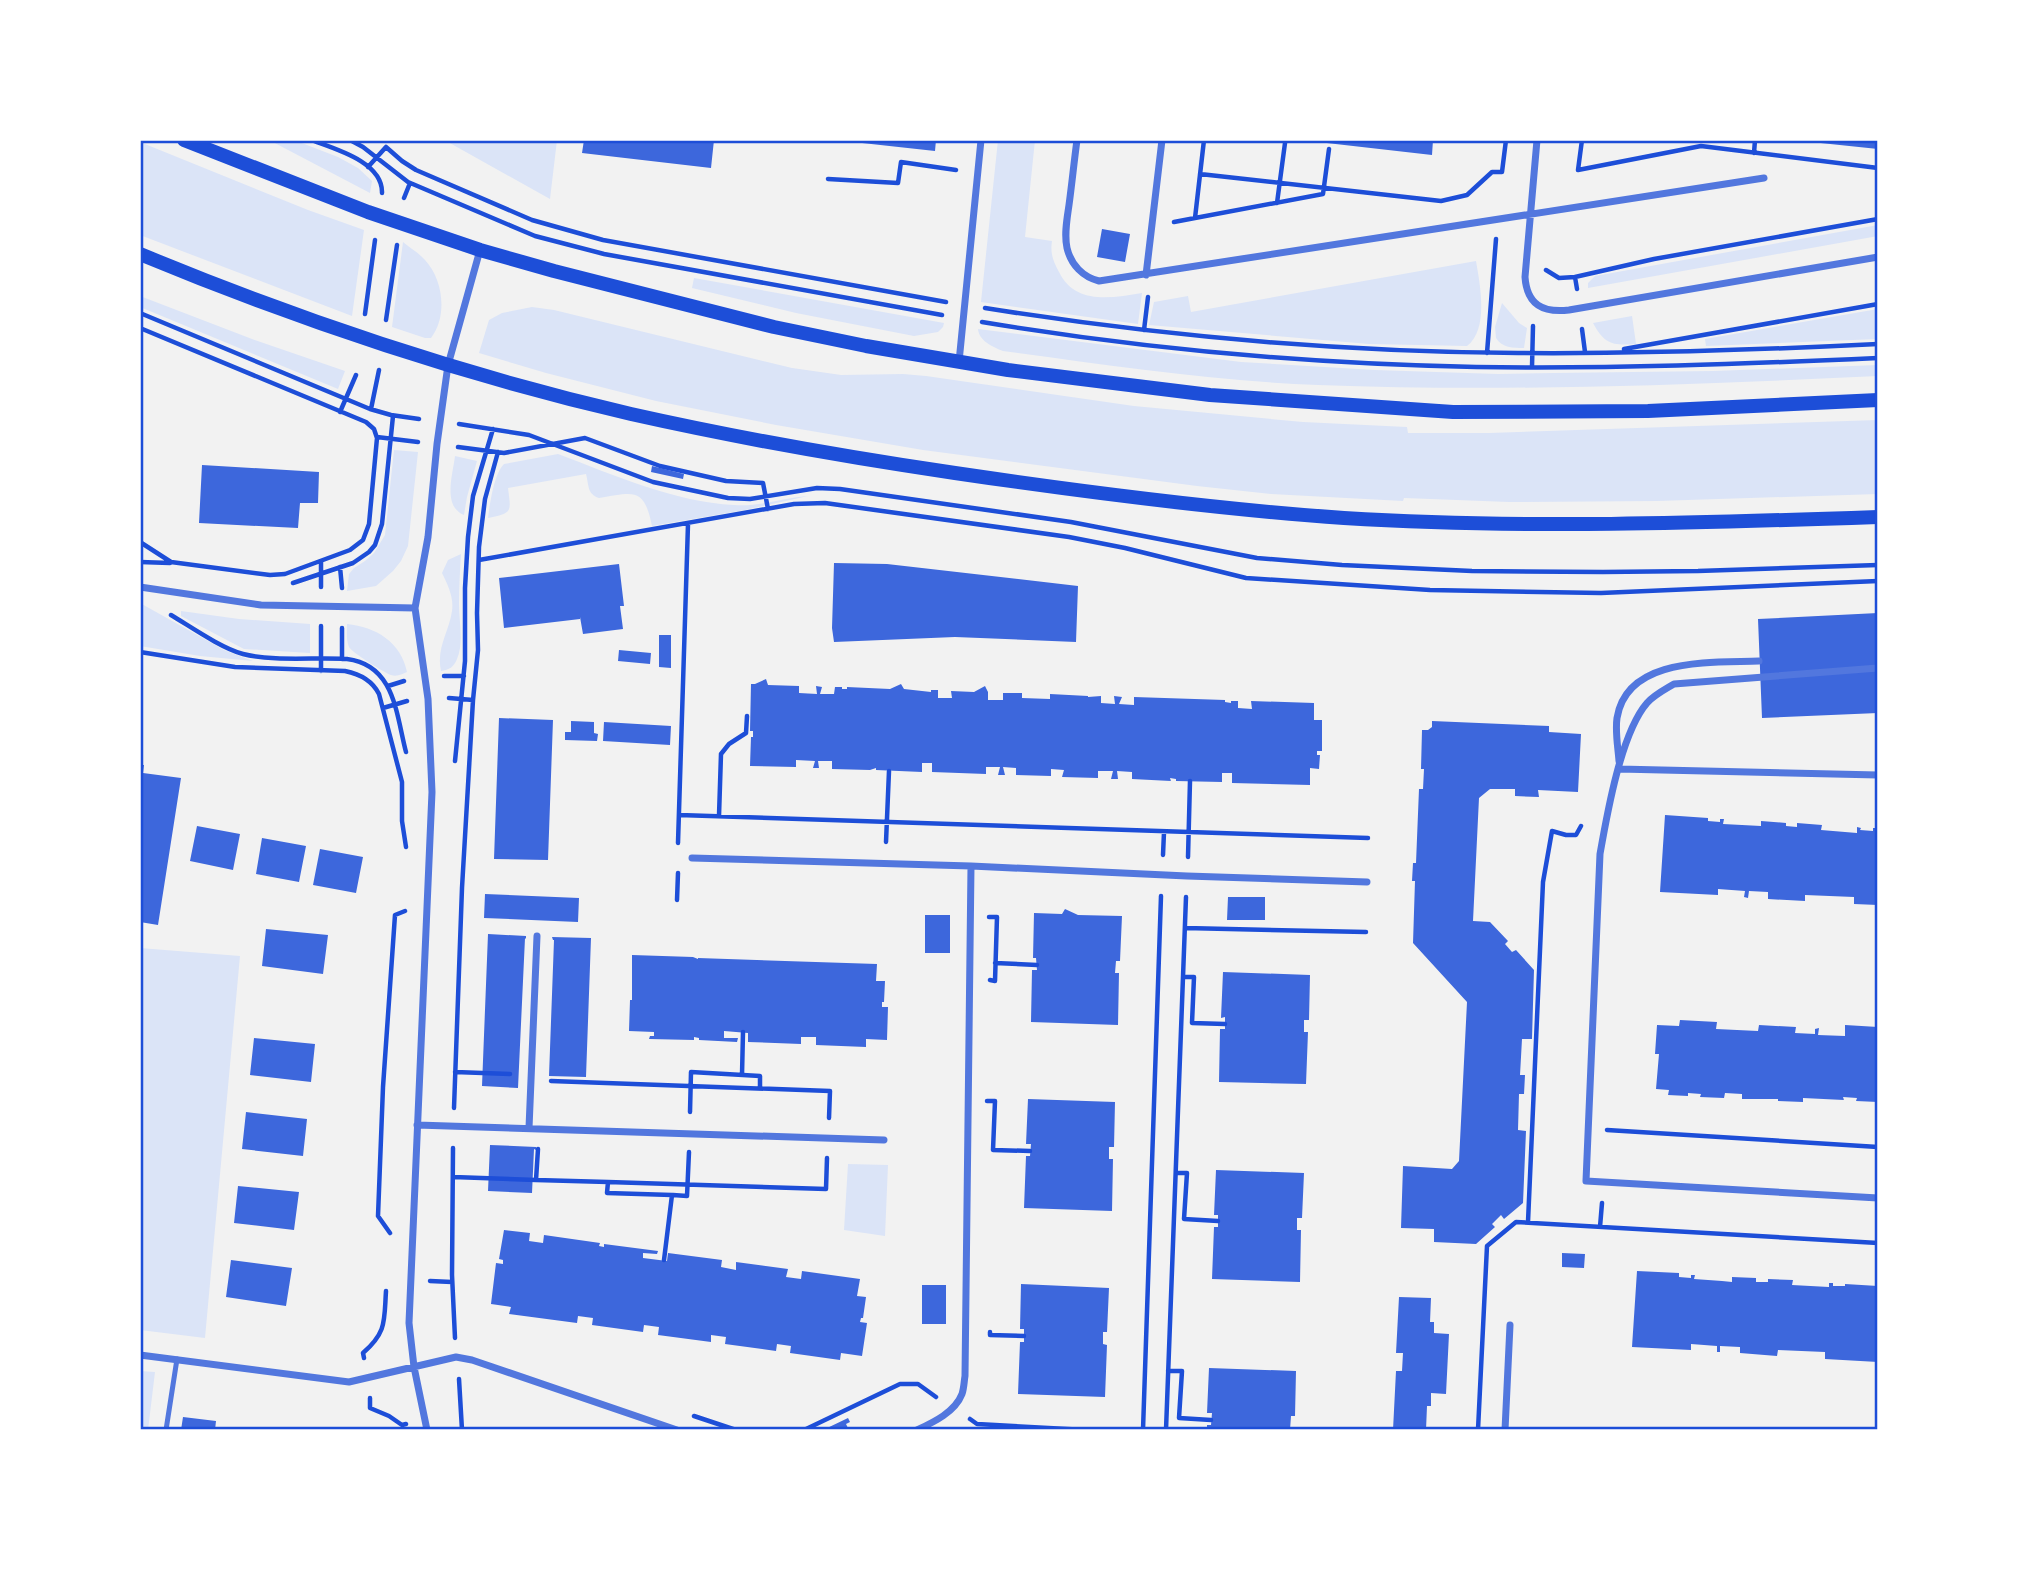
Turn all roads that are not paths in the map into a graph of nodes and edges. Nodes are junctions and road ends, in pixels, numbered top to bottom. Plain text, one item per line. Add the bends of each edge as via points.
1 (184, 140) edge
2 (981, 140) edge
3 (1077, 140) edge
4 (1162, 140) edge
5 (1537, 140) edge
6 (1764, 178) dead end
7 (1529, 215) junction
8 (480, 250) junction
9 (140, 254) edge
10 (1878, 257) edge
11 (1146, 275) junction
12 (959, 362) junction
13 (448, 365) junction
14 (1878, 400) edge
15 (1878, 517) edge
16 (140, 587) edge
17 (415, 608) junction
18 (1759, 660) dead end
19 (1878, 668) edge
20 (1619, 769) junction
21 (1878, 775) edge
22 (692, 858) dead end
23 (971, 866) junction
24 (1367, 882) dead end
25 (537, 936) dead end
26 (417, 1125) junction
27 (529, 1128) junction
28 (884, 1140) dead end
29 (1878, 1198) edge
30 (1510, 1325) dead end
31 (140, 1355) edge
32 (177, 1359) junction
33 (414, 1367) junction
34 (166, 1430) edge
35 (427, 1430) edge
36 (677, 1430) edge
37 (917, 1430) edge
38 (1505, 1430) edge

1 - 8 main road
2 - 12 street
3 - 11 street via 1066,228 1070,256 1080,271 1099,281
4 - 11 street
5 - 7 street
6 - 7 street
7 - 10 street via 1526,290 1544,309 1555,312
7 - 11 street
8 - 12 main road via 736,318
8 - 13 street
9 - 13 main road via 253,299
12 - 14 main road via 1176,391 1453,412 1648,411
13 - 15 main road via 615,410 788,447 1183,503 1431,521 1653,524
13 - 17 street
16 - 17 street via 261,605
17 - 26 street via 428,699 432,792
18 - 20 street via 1683,665 1643,678 1628,690 1617,718
19 - 20 street via 1674,684 1646,704
20 - 21 street
20 - 29 street via 1600,854 1586,1181
22 - 23 street
23 - 24 street
23 - 37 street via 965,1376 962,1395 952,1408
25 - 27 street
26 - 27 street
26 - 33 street via 409,1306
27 - 28 street
30 - 38 street
31 - 32 street
32 - 33 street via 349,1382
32 - 34 lane
33 - 35 street
33 - 36 street via 456,1357 472,1360

